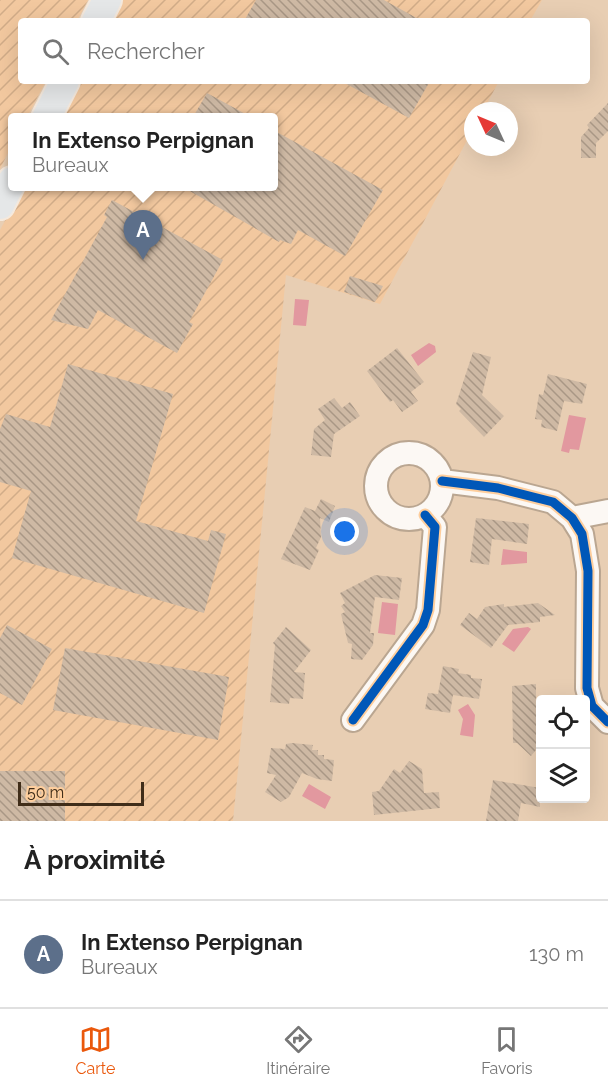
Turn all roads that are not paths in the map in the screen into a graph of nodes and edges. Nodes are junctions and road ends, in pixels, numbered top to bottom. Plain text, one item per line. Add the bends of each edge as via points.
1 (107, 0) edge
2 (98, 18) edge
3 (62, 84) edge
4 (48, 113) edge
5 (8, 189) edge
6 (0, 205) edge
7 (442, 481) junction
8 (608, 511) edge
9 (425, 515) junction
10 (572, 518) junction
11 (353, 720) dead end
12 (608, 722) edge

1 - 2 main road
3 - 4 main road
5 - 6 main road
7 - 9 street via 438,501
7 - 9 street via 432,461 411,452 400,453 382,466 375,487 384,508 403,518
7 - 10 street via 498,488 553,502
8 - 10 street
9 - 11 street via 435,527 428,610 423,625
10 - 12 street via 582,534 588,571 586,688 592,706

